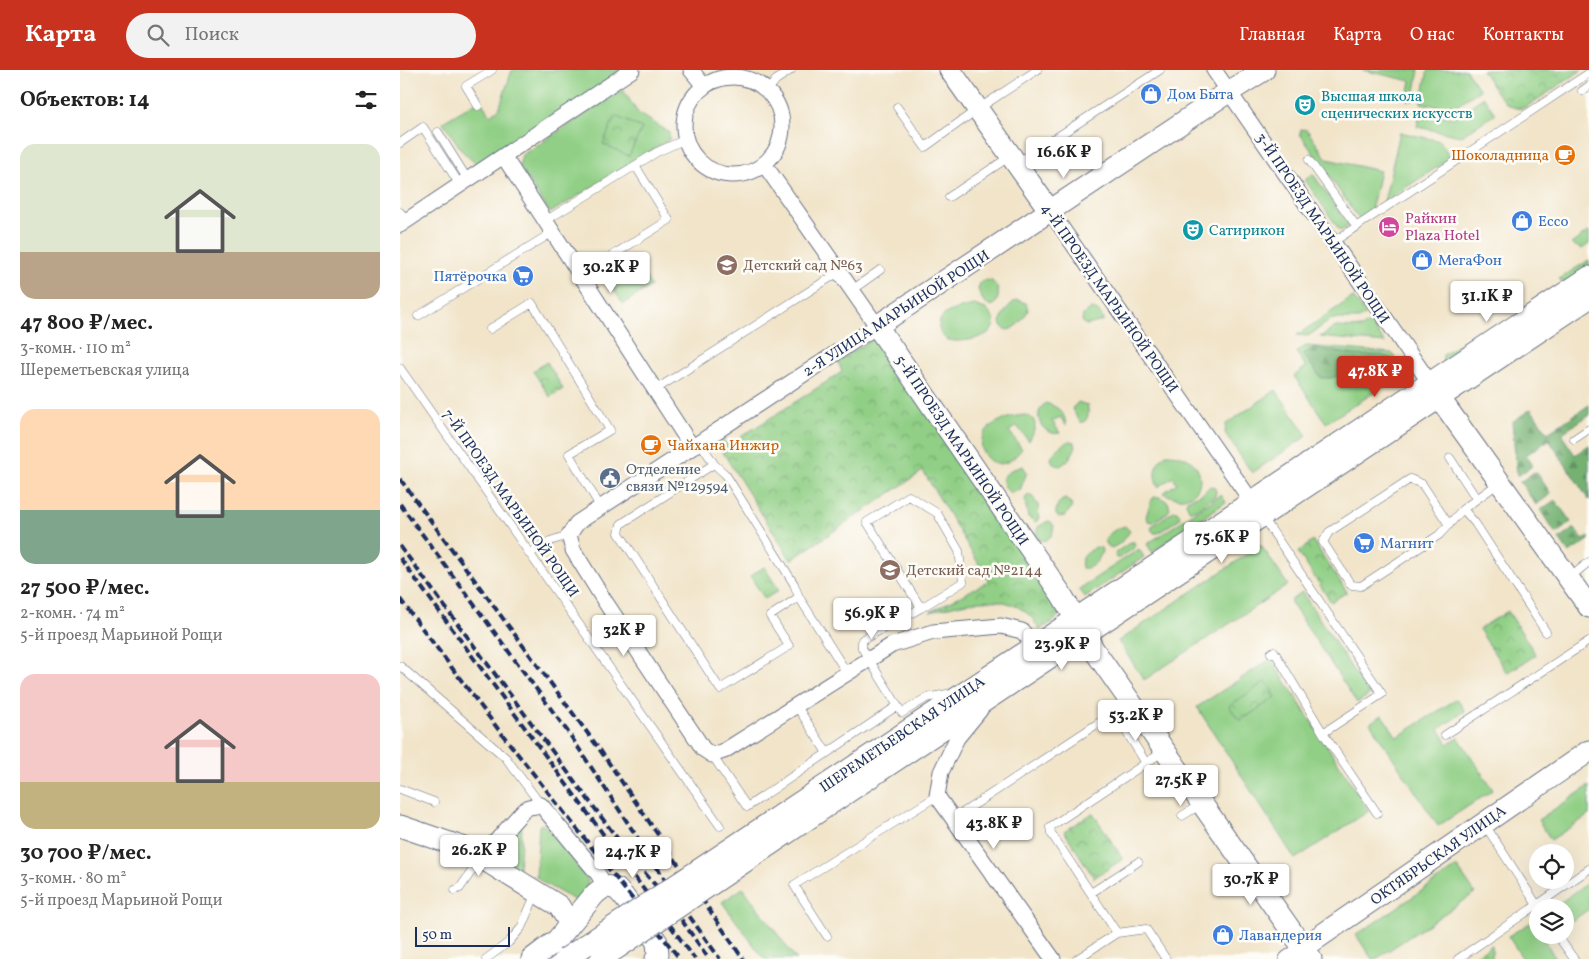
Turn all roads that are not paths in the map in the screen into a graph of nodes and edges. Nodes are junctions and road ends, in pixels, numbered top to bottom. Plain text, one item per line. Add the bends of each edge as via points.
1 (492, 70) edge
2 (632, 70) edge
3 (692, 70) edge
4 (791, 70) edge
5 (950, 70) edge
6 (1037, 70) edge
7 (1160, 70) edge
8 (1214, 70) edge
9 (1264, 70) edge
10 (1589, 74) edge
11 (704, 86) junction
12 (1589, 86) edge
13 (768, 91) junction
14 (1230, 91) junction
15 (1582, 91) dead end
16 (478, 106) dead end
17 (897, 107) dead end
18 (978, 109) junction
19 (438, 132) dead end
20 (686, 139) junction
21 (400, 143) edge
22 (504, 157) junction
23 (1014, 160) junction
24 (1309, 160) dead end
25 (764, 164) junction
26 (634, 166) junction
27 (464, 183) junction
28 (948, 197) dead end
29 (1050, 211) junction
30 (402, 219) edge
31 (549, 226) junction
32 (1357, 227) junction
33 (1333, 242) junction
34 (880, 270) dead end
35 (839, 272) junction
36 (581, 275) junction
37 (1589, 277) edge
38 (852, 290) junction
39 (1589, 298) edge
40 (418, 316) dead end
41 (877, 326) junction
42 (490, 328) dead end
43 (400, 368) edge
44 (656, 390) junction
45 (1435, 390) junction
46 (1589, 429) edge
47 (1574, 439) dead end
48 (696, 444) junction
49 (1450, 458) dead end
50 (714, 464) junction
51 (1501, 482) junction
52 (1476, 498) junction
53 (601, 508) junction
54 (1257, 508) junction
55 (1463, 509) junction
56 (1449, 524) junction
57 (569, 535) junction
58 (529, 554) junction
59 (1589, 562) edge
60 (1568, 578) junction
61 (799, 597) junction
62 (1589, 607) edge
63 (920, 608) junction
64 (1080, 627) junction
65 (1546, 632) dead end
66 (1589, 641) edge
67 (1035, 646) junction
68 (1272, 653) dead end
69 (869, 659) junction
70 (400, 666) edge
71 (846, 673) junction
72 (957, 698) junction
73 (988, 700) junction
74 (796, 705) junction
75 (898, 706) junction
76 (1323, 733) junction
77 (1445, 735) dead end
78 (1164, 751) junction
79 (1589, 751) edge
80 (827, 753) junction
81 (712, 755) junction
82 (1146, 763) junction
83 (400, 789) edge
84 (937, 796) junction
85 (822, 798) junction
86 (434, 802) dead end
87 (1201, 804) junction
88 (542, 805) junction
89 (1377, 813) dead end
90 (1182, 816) dead end
91 (953, 819) junction
92 (1484, 823) junction
93 (400, 826) edge
94 (720, 826) dead end
95 (482, 857) junction
96 (1138, 862) dead end
97 (1589, 870) edge
98 (605, 886) junction
99 (454, 890) dead end
100 (537, 891) junction
101 (1091, 893) junction
102 (1533, 899) edge
103 (1547, 899) edge
104 (1529, 911) edge
105 (568, 927) junction
106 (1117, 933) junction
107 (826, 936) dead end
108 (1563, 944) edge
109 (1300, 955) edge
110 (486, 959) edge
111 (532, 959) edge
112 (565, 959) edge
113 (601, 959) edge
114 (656, 959) edge
115 (1053, 959) edge
116 (1077, 959) edge
117 (1166, 959) edge
118 (1458, 959) edge
119 (1574, 959) edge

1 - 16 lane via 466,86
2 - 22 street
3 - 11 street
4 - 13 lane via 776,80
5 - 18 street, 4-Й ПРОЕЗД МАРЬИНОЙ РОЩИ
6 - 18 lane
7 - 23 lane
8 - 14 street, 3-Й ПРОЕЗД МАРЬИНОЙ РОЩИ
9 - 14 street, 2-Я УЛИЦА МАРЬИНОЙ РОЩИ
10 - 32 lane
11 - 13 street via 731,76 746,78
11 - 20 street via 695,95 685,116
12 - 15 lane
13 - 25 street via 778,106 782,127 777,148
14 - 29 street, 2-Я УЛИЦА МАРЬИНОЙ РОЩИ
14 - 33 street, 3-Й ПРОЕЗД МАРЬИНОЙ РОЩИ
17 - 18 lane via 925,147
18 - 23 street, 4-Й ПРОЕЗД МАРЬИНОЙ РОЩИ
19 - 27 lane
20 - 25 street via 698,160 718,173 750,172
20 - 26 lane
21 - 27 lane via 423,127
22 - 27 street
22 - 31 street
23 - 28 lane
23 - 29 street, 4-Й ПРОЕЗД МАРЬИНОЙ РОЩИ
24 - 32 lane
25 - 35 street, 5-Й ПРОЕЗД МАРЬИНОЙ РОЩИ
26 - 31 lane
26 - 36 lane via 669,220
27 - 30 street
29 - 41 street, 2-Я УЛИЦА МАРЬИНОЙ РОЩИ
29 - 54 street, 4-Й ПРОЕЗД МАРЬИНОЙ РОЩИ
31 - 36 street
31 - 40 lane
32 - 33 lane
33 - 45 street, 3-Й ПРОЕЗД МАРЬИНОЙ РОЩИ
34 - 38 lane
35 - 38 street, 5-Й ПРОЕЗД МАРЬИНОЙ РОЩИ
35 - 44 lane
36 - 44 street
37 - 45 street, ШЕРЕМЕТЬЕВСКАЯ УЛИЦА
38 - 41 street, 5-Й ПРОЕЗД МАРЬИНОЙ РОЩИ
39 - 45 street, ШЕРЕМЕТЬЕВСКАЯ УЛИЦА
41 - 48 street, 2-Я УЛИЦА МАРЬИНОЙ РОЩИ
41 - 64 street, 5-Й ПРОЕЗД МАРЬИНОЙ РОЩИ via 1061,594
42 - 53 lane via 532,303 537,311 610,430 569,454
43 - 58 lane, 7-Й ПРОЕЗД МАРЬИНОЙ РОЩИ
44 - 48 street
45 - 51 street, 3-Й ПРОЕЗД МАРЬИНОЙ РОЩИ
45 - 54 street, ШЕРЕМЕТЬЕВСКАЯ УЛИЦА
46 - 47 lane
48 - 50 lane
48 - 53 street, 2-Я УЛИЦА МАРЬИНОЙ РОЩИ
49 - 52 lane
50 - 61 lane via 730,482
50 - 61 lane via 621,524 619,533 720,689 789,646 770,616
51 - 52 lane
51 - 60 street, 3-Й ПРОЕЗД МАРЬИНОЙ РОЩИ
52 - 55 lane
53 - 57 street, 2-Я УЛИЦА МАРЬИНОЙ РОЩИ via 577,523
54 - 64 street, ШЕРЕМЕТЬЕВСКАЯ УЛИЦА
54 - 76 lane via 1382,694
55 - 56 lane
55 - 65 lane
56 - 56 lane via 1439,536 1361,586 1351,585 1323,542 1329,532 1410,480 1422,484
57 - 58 lane, 2-Я УЛИЦА МАРЬИНОЙ РОЩИ
57 - 81 street via 573,550 604,600 703,749
58 - 94 lane, 7-Й ПРОЕЗД МАРЬИНОЙ РОЩИ
59 - 60 lane
60 - 62 street, 3-Й ПРОЕЗД МАРЬИНОЙ РОЩИ
61 - 71 lane
63 - 63 lane via 963,582 958,551 937,513 909,496 867,522
63 - 69 lane via 862,640 862,648
64 - 67 street, ШЕРЕМЕТЬЕВСКАЯ УЛИЦА
64 - 73 street, ШЕРЕМЕТЬЕВСКАЯ УЛИЦА
64 - 78 street, 5-Й ПРОЕЗД МАРЬИНОЙ РОЩИ
66 - 77 lane
67 - 69 street via 1022,631 1000,626 933,632 892,645
67 - 72 street, ШЕРЕМЕТЬЕВСКАЯ УЛИЦА
68 - 76 lane
69 - 71 street
69 - 75 lane
70 - 88 lane via 506,758
71 - 74 street
72 - 75 lane via 947,694 926,698 902,713
72 - 85 street, ШЕРЕМЕТЬЕВСКАЯ УЛИЦА
73 - 84 street via 957,738 940,772
73 - 85 street, ШЕРЕМЕТЬЕВСКАЯ УЛИЦА
74 - 80 lane
74 - 81 street via 724,751
75 - 80 lane
76 - 89 lane
78 - 82 lane
78 - 87 street, 5-Й ПРОЕЗД МАРЬИНОЙ РОЩИ
79 - 92 street, ОКТЯБРЬСКАЯ УЛИЦА
80 - 81 lane via 747,807
82 - 91 lane via 1119,720 1106,718
82 - 101 lane via 1050,827
83 - 86 lane
84 - 91 street
84 - 107 lane via 794,885
85 - 112 street, ШЕРЕМЕТЬЕВСКАЯ УЛИЦА, bridge
85 - 113 street, ШЕРЕМЕТЬЕВСКАЯ УЛИЦА, bridge
87 - 90 lane
87 - 109 street, 5-Й ПРОЕЗД МАРЬИНОЙ РОЩИ
88 - 95 street via 523,811
88 - 98 street
91 - 115 street
92 - 102 lane
92 - 109 street, ОКТЯБРЬСКАЯ УЛИЦА
93 - 95 street
95 - 99 lane via 460,888
95 - 100 street
96 - 101 lane
97 - 103 lane
98 - 105 street
98 - 114 street via 617,889 657,942
100 - 105 street via 559,906
100 - 110 lane via 521,928 509,942
101 - 106 lane
104 - 118 lane
105 - 111 street
106 - 116 lane
106 - 117 lane via 1146,929
108 - 119 lane

